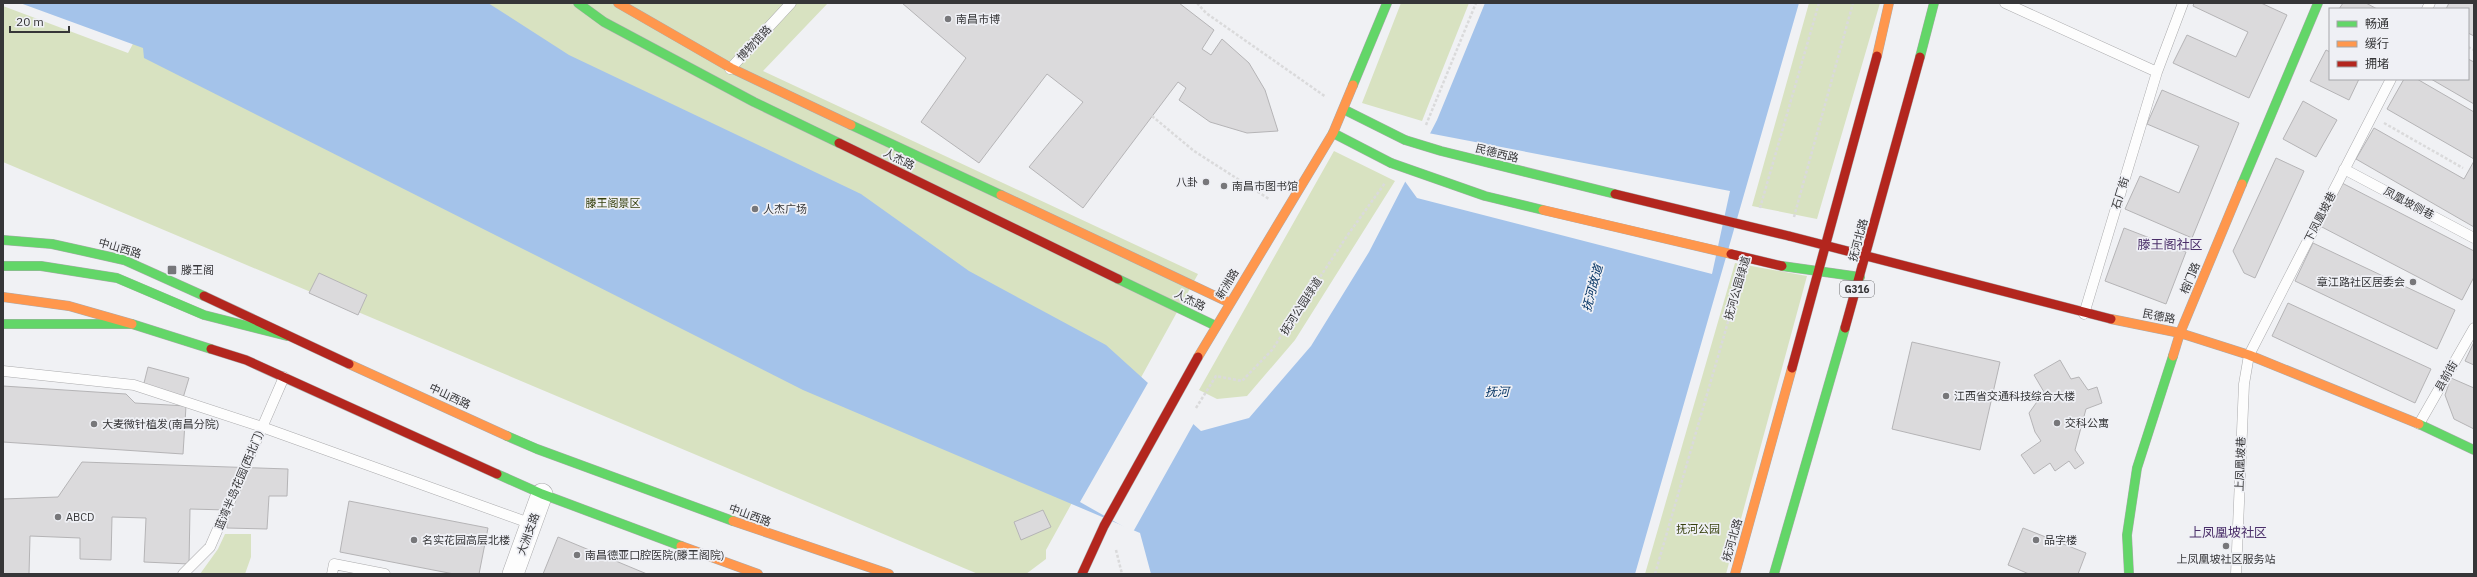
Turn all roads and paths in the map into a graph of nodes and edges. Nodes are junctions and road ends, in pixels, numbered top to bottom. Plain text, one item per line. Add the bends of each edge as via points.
1 (578, 3) edge
2 (618, 3) edge
3 (791, 3) edge
4 (1196, 3) edge
5 (1387, 3) edge
6 (1476, 3) edge
7 (1819, 3) edge
8 (1853, 3) edge
9 (1889, 3) edge
10 (1934, 3) edge
11 (2006, 3) edge
12 (2183, 3) edge
13 (2318, 3) edge
14 (731, 68) junction
15 (2157, 72) junction
16 (2390, 80) edge
17 (717, 82) junction
18 (1345, 110) junction
19 (1152, 116) dead end
20 (2372, 116) junction
21 (1425, 127) dead end
22 (1333, 133) junction
23 (2463, 168) dead end
24 (2344, 169) junction
25 (1388, 178) dead end
26 (1286, 210) junction
27 (1758, 216) dead end
28 (1789, 236) junction
29 (2474, 238) edge
30 (3, 240) edge
31 (1827, 245) junction
32 (1866, 256) junction
33 (3, 266) edge
34 (1743, 270) dead end
35 (1820, 270) junction
36 (1860, 277) junction
37 (3, 296) edge
38 (1230, 303) junction
39 (2084, 314) junction
40 (3, 324) edge
41 (132, 324) junction
42 (1216, 326) junction
43 (2474, 328) edge
44 (2180, 333) junction
45 (287, 336) junction
46 (2249, 355) junction
47 (3, 371) edge
48 (284, 377) junction
49 (1196, 409) dead end
50 (2419, 424) junction
51 (262, 427) junction
52 (2474, 450) edge
53 (542, 494) junction
54 (532, 524) junction
55 (1115, 548) dead end
56 (183, 574) edge
57 (332, 574) edge
58 (385, 574) edge
59 (513, 574) edge
60 (758, 574) edge
61 (889, 574) edge
62 (1082, 574) edge
63 (1122, 574) edge
64 (1655, 574) edge
65 (1735, 574) edge
66 (1774, 574) edge
67 (2129, 574) edge
68 (2236, 574) edge

1 - 17 main road, 人杰路 via 604,22
2 - 14 main road, 人杰路
3 - 14 lane, 博物馆路
4 - 18 path via 1206,13
5 - 18 main road, 新洲路
6 - 21 path
7 - 27 path
8 - 28 path
9 - 31 main road, 抚河北路 via 1871,82
10 - 32 main road, 抚河北路 / G316
11 - 15 lane
12 - 15 lane, 石厂街
13 - 44 main road, 榕门路
14 - 17 lane, 博物馆路
14 - 38 main road, 人杰路
15 - 39 lane, 石厂街
16 - 20 lane, 下凤凰坡巷
17 - 42 main road, 人杰路
18 - 22 main road, 新洲路
18 - 28 main road, 民德西路, bridge via 1405,140 1441,151
19 - 26 path via 1194,151
20 - 23 path
20 - 24 lane, 下凤凰坡巷
22 - 26 main road, 新洲路
22 - 35 main road, bridge via 1392,163 1485,196 1782,266
24 - 29 lane, 凤凰坡侧巷
24 - 46 lane, 下凤凰坡巷
25 - 49 path, 抚河公园绿道 via 1272,350 1242,381 1216,376
26 - 38 main road, 新洲路
28 - 31 main road, 民德西路
30 - 45 main road, 中山西路 via 52,244 124,260
31 - 32 main road, 民德路
31 - 35 main road, 抚河北路
32 - 36 main road, 抚河北路 / G316
32 - 39 main road, 民德路
33 - 45 main road via 40,266 117,278 204,315
34 - 64 path, 抚河公园绿道
35 - 36 main road
35 - 65 main road, 抚河北路
36 - 66 main road, 抚河北路 / G316
37 - 41 main road via 34,297 89,309
38 - 42 main road, 新洲路
39 - 44 main road, 民德路
40 - 41 main road
41 - 48 main road via 246,360
42 - 62 main road, 新洲路 via 1104,526
43 - 50 lane, 县前街
44 - 46 main road, 民德路
44 - 67 main road, 榕门路 via 2137,468 2127,535
45 - 61 main road, 中山西路 via 537,449 774,536
46 - 50 main road, 民德路
46 - 68 lane, 上凤凰坡巷 via 2244,384
47 - 51 lane via 134,386
48 - 51 lane, 蓝湾半岛花园(西北门)
48 - 53 main road
50 - 52 main road, 民德路
51 - 54 lane
51 - 56 lane, 蓝湾半岛花园(西北门) via 210,547
53 - 54 street, 大洲支路
53 - 60 main road
54 - 59 street, 大洲支路
55 - 63 path
57 - 58 lane via 334,564

